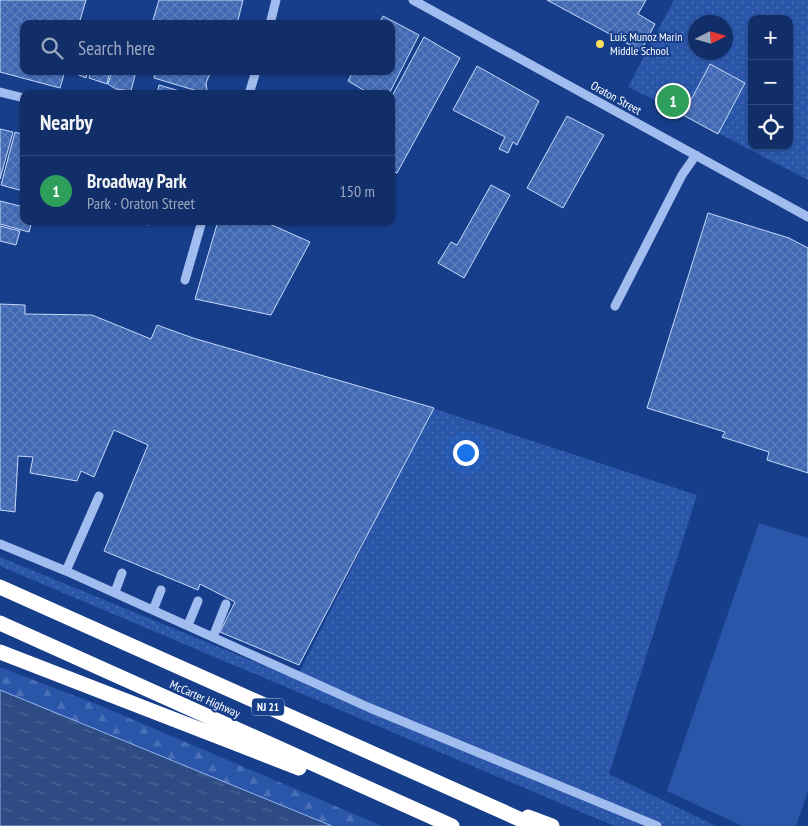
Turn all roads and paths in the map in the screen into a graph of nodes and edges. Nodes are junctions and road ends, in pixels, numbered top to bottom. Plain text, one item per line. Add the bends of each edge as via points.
1 (276, 0) edge
2 (413, 0) edge
3 (271, 20) edge
4 (255, 75) edge
5 (250, 90) edge
6 (0, 92) edge
7 (20, 97) edge
8 (696, 156) junction
9 (808, 217) edge
10 (201, 225) edge
11 (184, 280) dead end
12 (615, 306) dead end
13 (99, 496) dead end
14 (0, 544) edge
15 (66, 570) junction
16 (122, 573) dead end
17 (0, 587) edge
18 (161, 590) dead end
19 (115, 592) junction
20 (198, 601) dead end
21 (226, 604) dead end
22 (153, 610) junction
23 (0, 623) edge
24 (188, 625) junction
25 (213, 637) junction
26 (0, 652) edge
27 (476, 800) junction
28 (432, 817) junction
29 (452, 826) edge
30 (535, 826) edge
31 (552, 826) edge
32 (658, 826) edge

1 - 3 street
2 - 8 street, Oraton Street
4 - 5 street
6 - 7 street
8 - 9 street, Oraton Street
8 - 12 street via 682,175
10 - 11 street
13 - 15 street
14 - 15 street
15 - 19 street
16 - 19 street
17 - 27 highway, NJ 21
18 - 22 street
19 - 22 street
20 - 24 street
21 - 25 street
22 - 24 street
23 - 28 highway, McCarter Highway
24 - 25 street
25 - 32 street via 370,708
26 - 28 highway
27 - 30 highway, NJ 21
27 - 31 highway
28 - 29 highway, McCarter Highway

